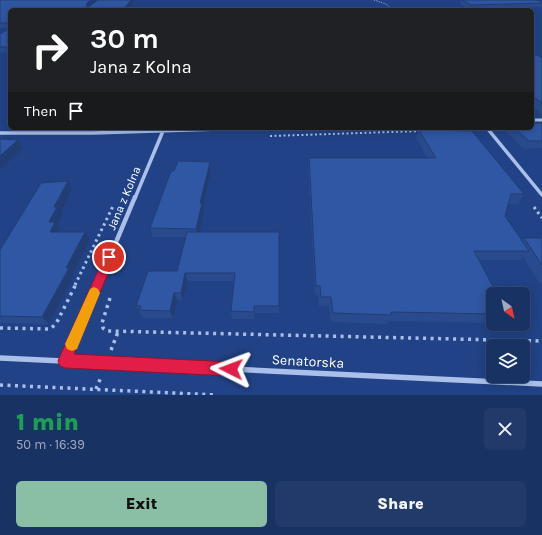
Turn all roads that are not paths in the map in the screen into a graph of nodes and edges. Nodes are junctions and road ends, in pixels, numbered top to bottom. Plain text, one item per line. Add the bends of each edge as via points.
1 (195, 130) edge
2 (489, 130) edge
3 (163, 131) junction
4 (0, 132) edge
5 (542, 195) edge
6 (0, 358) edge
7 (65, 361) junction
8 (542, 384) edge

1 - 3 street
2 - 5 street
3 - 4 street
3 - 7 street, Jana z Kolna
6 - 7 street, Senatorska
7 - 8 street, Senatorska

